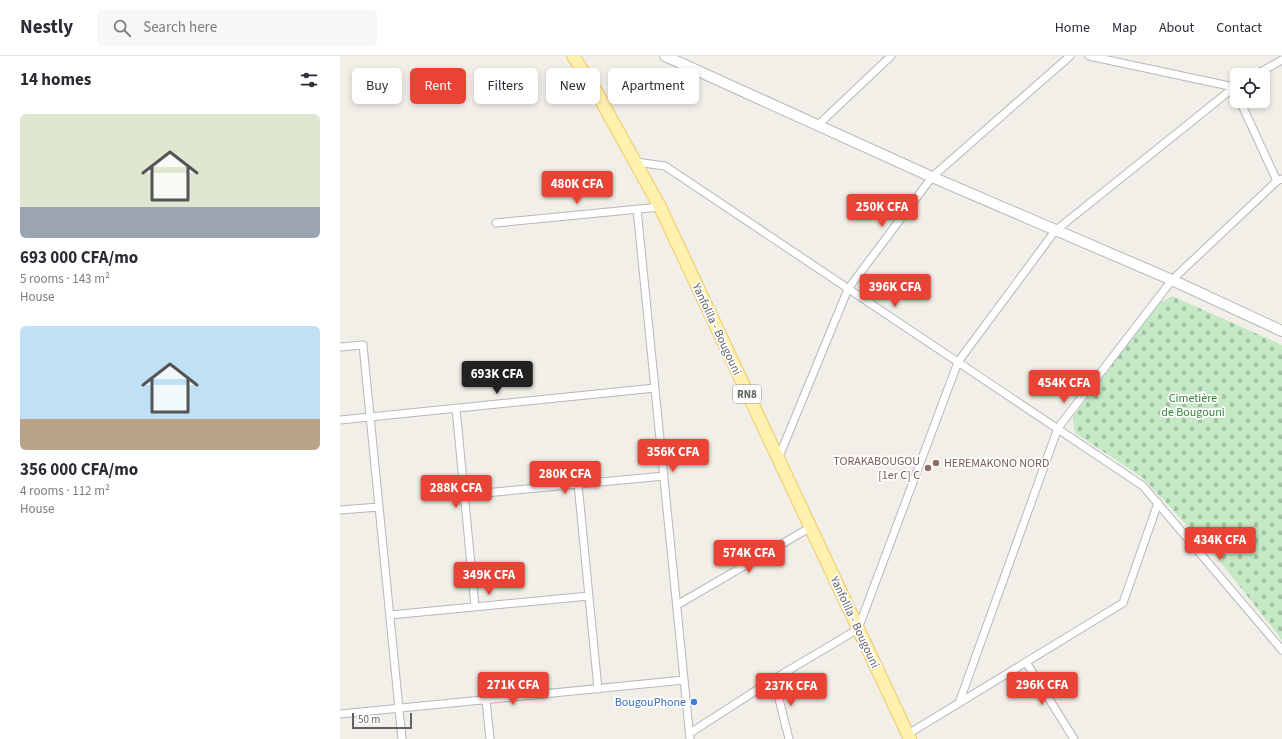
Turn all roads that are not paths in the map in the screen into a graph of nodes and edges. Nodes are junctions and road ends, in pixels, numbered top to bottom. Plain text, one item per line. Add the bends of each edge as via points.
1 (573, 56) edge
2 (665, 56) edge
3 (891, 56) edge
4 (1070, 56) edge
5 (1089, 56) edge
6 (1282, 60) edge
7 (1268, 68) edge
8 (1230, 88) edge
9 (1230, 94) edge
10 (1244, 108) edge
11 (818, 125) junction
12 (636, 162) junction
13 (932, 177) junction
14 (1280, 180) edge
15 (660, 207) junction
16 (637, 209) junction
17 (496, 223) dead end
18 (1055, 231) junction
19 (1172, 280) junction
20 (848, 288) junction
21 (1280, 329) edge
22 (340, 347) edge
23 (958, 362) junction
24 (655, 388) junction
25 (456, 408) junction
26 (370, 416) junction
27 (340, 420) edge
28 (1058, 428) junction
29 (778, 460) junction
30 (664, 476) junction
31 (578, 484) junction
32 (464, 495) junction
33 (1158, 503) junction
34 (379, 506) junction
35 (340, 510) edge
36 (811, 527) junction
37 (589, 596) junction
38 (677, 605) junction
39 (475, 607) junction
40 (390, 615) junction
41 (858, 629) junction
42 (1282, 650) edge
43 (1026, 662) junction
44 (774, 679) junction
45 (684, 680) junction
46 (598, 689) junction
47 (486, 700) junction
48 (959, 703) junction
49 (399, 708) junction
50 (340, 714) edge
51 (690, 736) edge
52 (909, 736) edge
53 (402, 739) edge
54 (490, 739) edge
55 (789, 739) edge
56 (1074, 739) edge

1 - 12 main road, Yanfolila - Bougouni / RN8
2 - 11 street
3 - 11 street
4 - 13 street
5 - 8 street
6 - 7 street
9 - 18 street
10 - 14 street
11 - 13 street
12 - 15 main road, Yanfolila - Bougouni / RN8
12 - 20 street via 665,166
13 - 18 street
13 - 20 street
14 - 19 street
15 - 16 street
15 - 29 main road, Yanfolila - Bougouni / RN8
16 - 17 street
16 - 24 street
18 - 19 street
18 - 23 street
19 - 21 street
19 - 28 street
20 - 23 street
20 - 29 street
22 - 26 street via 363,345
23 - 28 street
23 - 41 street
24 - 25 street
24 - 30 street
25 - 26 street
25 - 32 street
26 - 27 street
26 - 34 street
28 - 33 street via 1143,486
28 - 48 street
29 - 36 main road, Yanfolila - Bougouni / RN8
30 - 31 street
30 - 38 street
31 - 32 street
31 - 37 street
32 - 39 street
33 - 42 street
33 - 43 street via 1123,603
34 - 35 street
34 - 40 street
36 - 38 street
36 - 41 main road, Yanfolila - Bougouni / RN8
37 - 39 street
37 - 46 street
38 - 45 street
39 - 40 street
40 - 49 street
41 - 44 street
41 - 52 main road, Yanfolila - Bougouni / RN8
43 - 48 street
43 - 56 street
44 - 51 street
44 - 55 street
45 - 46 street
45 - 51 street
46 - 47 street
47 - 49 street
47 - 54 street
48 - 52 street
49 - 50 street
49 - 53 street

